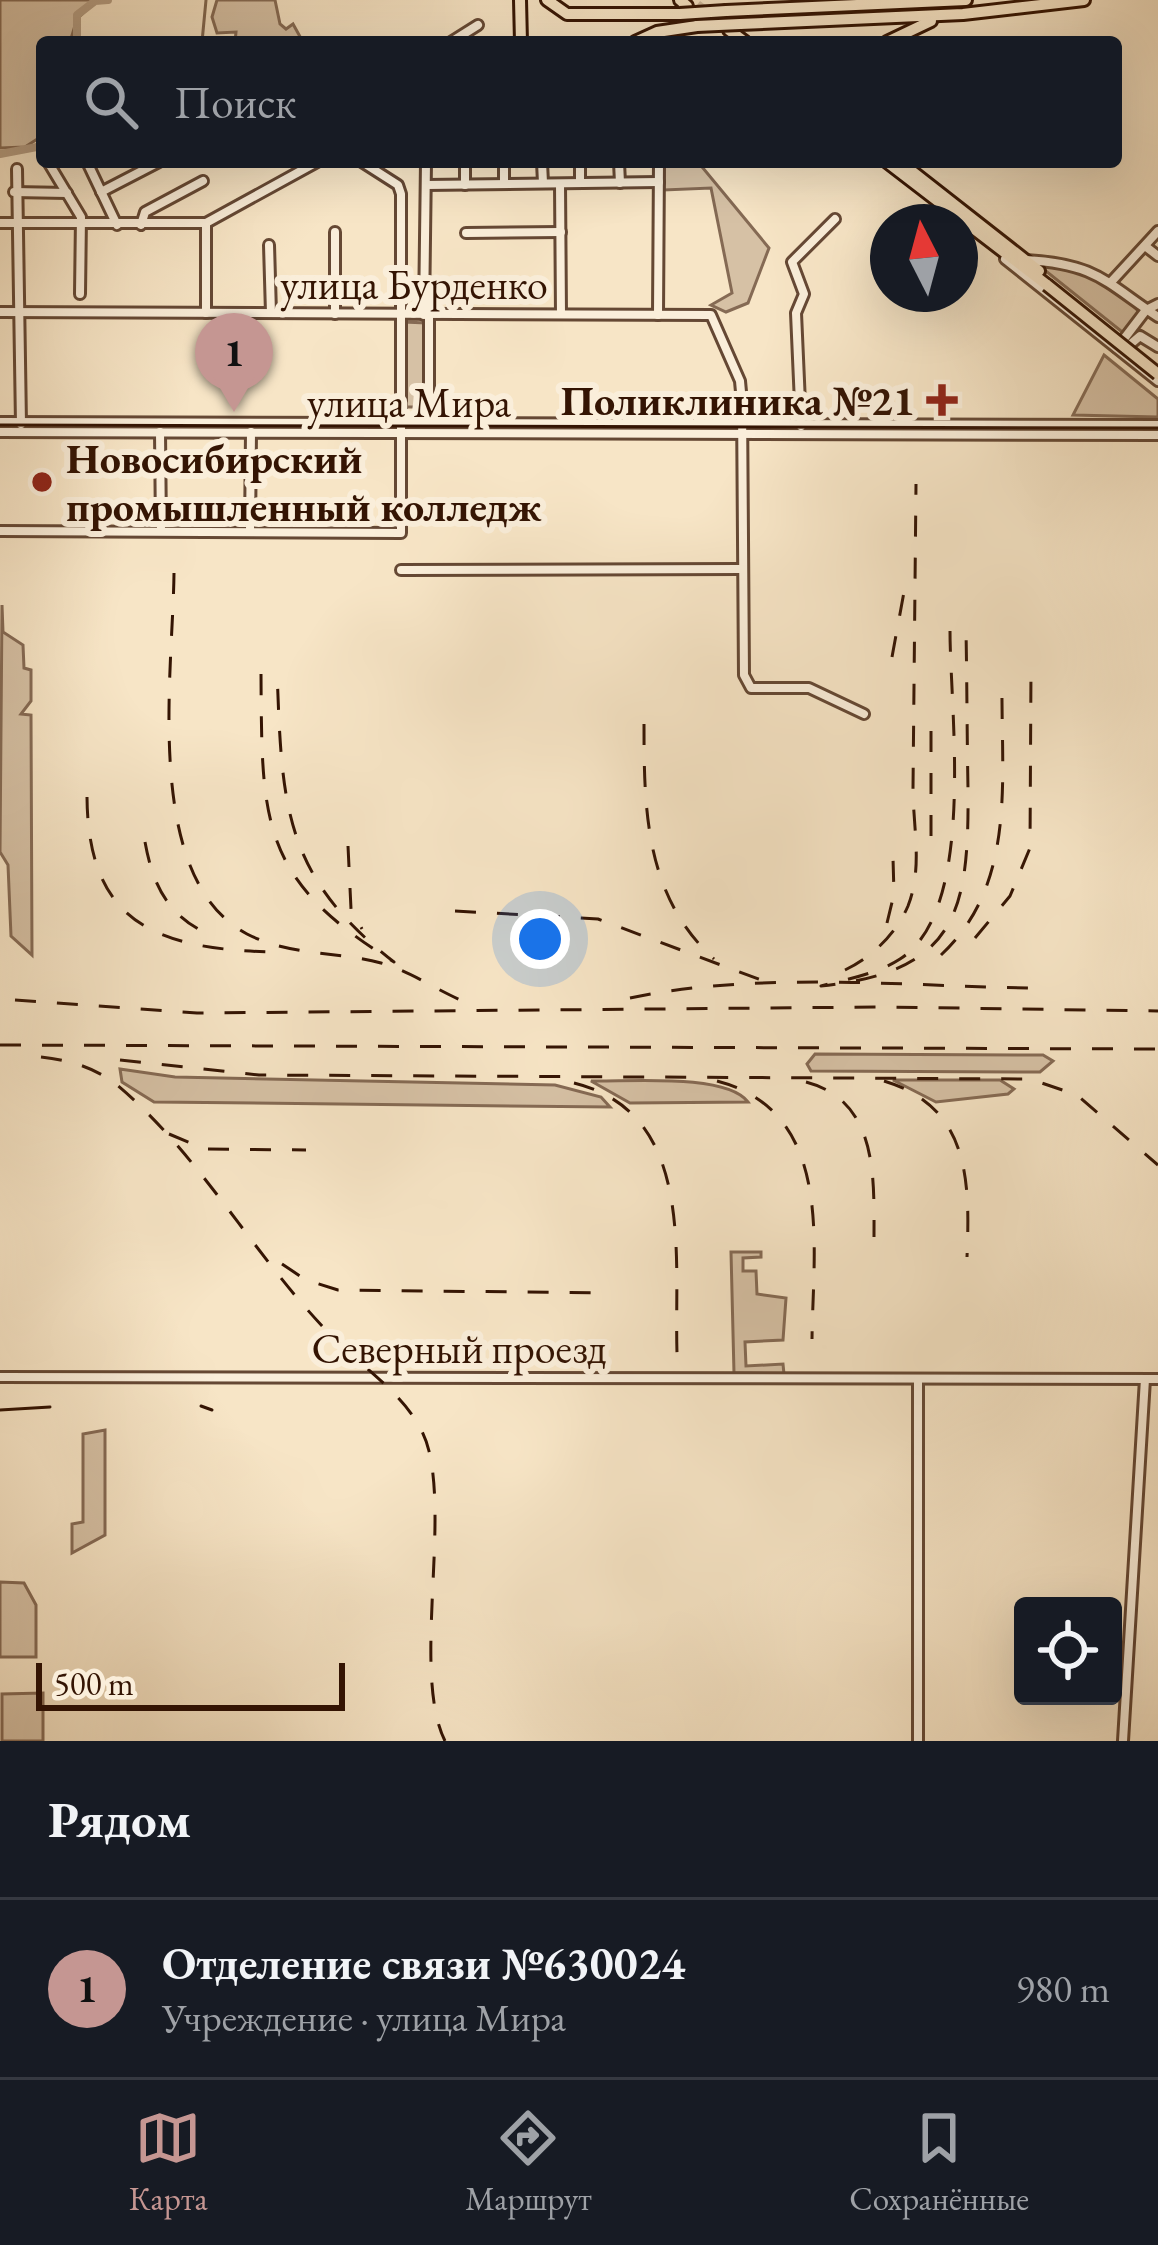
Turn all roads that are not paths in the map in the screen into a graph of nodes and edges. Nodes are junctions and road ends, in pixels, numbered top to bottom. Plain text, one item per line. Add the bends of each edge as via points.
1 (520, 0) edge
2 (548, 0) edge
3 (954, 0) edge
4 (966, 0) edge
5 (1084, 0) edge
6 (687, 5) edge
7 (964, 14) junction
8 (478, 26) dead end
9 (730, 31) edge
10 (461, 36) edge
11 (521, 36) edge
12 (648, 36) edge
13 (898, 36) edge
14 (52, 168) edge
15 (90, 168) edge
16 (147, 168) edge
17 (306, 168) edge
18 (371, 168) edge
19 (388, 168) edge
20 (426, 168) edge
21 (465, 168) edge
22 (504, 168) edge
23 (542, 168) edge
24 (580, 168) edge
25 (619, 168) edge
26 (659, 168) edge
27 (894, 168) edge
28 (908, 168) edge
29 (17, 169) dead end
30 (388, 179) junction
31 (203, 181) dead end
32 (659, 182) junction
33 (543, 183) junction
34 (560, 183) junction
35 (580, 183) junction
36 (620, 183) junction
37 (504, 184) junction
38 (426, 185) junction
39 (465, 185) junction
40 (14, 192) junction
41 (101, 192) junction
42 (67, 193) junction
43 (940, 204) edge
44 (835, 219) dead end
45 (0, 223) edge
46 (206, 223) junction
47 (19, 224) junction
48 (82, 225) junction
49 (117, 225) junction
50 (141, 225) junction
51 (1158, 231) edge
52 (335, 232) dead end
53 (561, 232) junction
54 (466, 233) dead end
55 (978, 234) edge
56 (978, 234) edge
57 (269, 245) dead end
58 (1145, 246) junction
59 (1158, 256) edge
60 (1026, 260) junction
61 (1112, 281) junction
62 (1049, 283) junction
63 (80, 294) dead end
64 (1158, 304) edge
65 (1147, 310) junction
66 (0, 312) edge
67 (21, 312) junction
68 (206, 313) junction
69 (271, 313) junction
70 (334, 314) junction
71 (399, 314) junction
72 (561, 314) junction
73 (427, 315) junction
74 (658, 315) junction
75 (1158, 317) edge
76 (1158, 347) edge
77 (1119, 351) junction
78 (1158, 373) edge
79 (0, 422) edge
80 (430, 423) junction
81 (1158, 425) edge
82 (21, 427) junction
83 (399, 428) junction
84 (742, 429) junction
85 (801, 429) junction
86 (1058, 429) junction
87 (0, 432) edge
88 (160, 432) junction
89 (251, 432) junction
90 (1158, 435) edge
91 (0, 531) edge
92 (161, 532) junction
93 (250, 532) junction
94 (742, 569) junction
95 (401, 570) dead end
96 (864, 714) dead end
97 (0, 1377) edge
98 (918, 1379) junction
99 (1145, 1379) junction
100 (1158, 1379) edge
101 (918, 1741) edge
102 (1123, 1741) edge

1 - 11 main road
2 - 6 main road via 567,14
3 - 4 main road
3 - 6 main road, bridge via 726,11
5 - 7 main road
7 - 9 main road
7 - 13 main road
8 - 10 street
9 - 12 main road, bridge via 697,26
14 - 42 street
15 - 41 street
16 - 41 street
17 - 46 street
18 - 30 street
19 - 30 street
20 - 38 street
21 - 39 street
22 - 37 street
23 - 33 street
24 - 35 street
25 - 36 street
26 - 32 street
27 - 43 main road
28 - 60 main road
29 - 40 street
30 - 71 street via 398,185
31 - 50 street via 145,212
32 - 36 street
32 - 74 street
33 - 34 street
33 - 37 street
34 - 35 street
34 - 53 street
35 - 36 street
37 - 39 street
38 - 39 street
38 - 73 street
40 - 42 street
40 - 47 street
41 - 49 street
42 - 48 street
44 - 85 street via 793,262 804,294 796,313
45 - 47 street
46 - 50 street
46 - 68 street
47 - 48 street
47 - 67 street
48 - 49 street
48 - 63 street
49 - 50 street
51 - 58 street
52 - 70 street
53 - 54 street
53 - 72 street
55 - 62 main road
56 - 77 street
57 - 69 street
58 - 59 street
58 - 61 street
60 - 61 street via 1069,263
60 - 62 main road
61 - 65 street
62 - 78 main road, bridge
64 - 65 street
65 - 75 street
65 - 77 street
66 - 67 street, улица Бурденко
67 - 68 street, улица Бурденко
67 - 82 street
68 - 69 street, улица Бурденко
69 - 70 street, улица Бурденко
70 - 71 street, улица Бурденко
71 - 73 street, улица Бурденко
71 - 83 street
72 - 73 street, улица Бурденко
72 - 74 street, улица Бурденко
73 - 80 street
74 - 84 street, улица Бурденко via 711,315 740,381
76 - 77 street via 1140,336
77 - 78 street
79 - 82 street, улица Мира
80 - 83 street, улица Мира
80 - 84 street, улица Мира
81 - 86 street, улица Мира
82 - 83 street, улица Мира
82 - 87 street
82 - 88 street, улица Мира
83 - 84 street, улица Мира
83 - 89 street, улица Мира
83 - 93 street via 401,533
84 - 85 street, улица Мира
84 - 94 street
85 - 86 street, улица Мира
86 - 90 street, улица Мира
88 - 89 street, улица Мира
88 - 92 street
89 - 93 street
91 - 92 street
92 - 93 street
94 - 95 street
94 - 96 street via 751,688 809,688
97 - 98 street, Северный проезд
98 - 99 street, Северный проезд
98 - 101 street
99 - 100 street, Северный проезд
99 - 102 street

